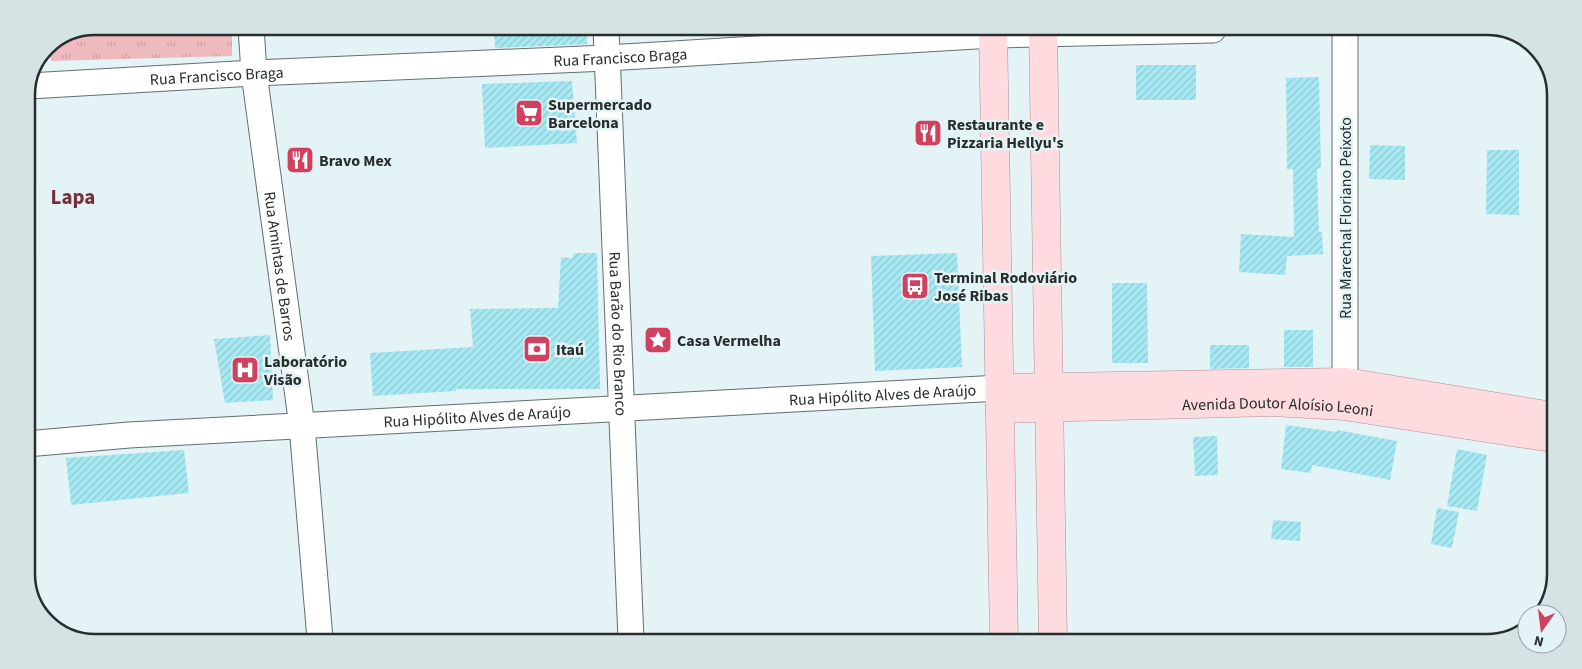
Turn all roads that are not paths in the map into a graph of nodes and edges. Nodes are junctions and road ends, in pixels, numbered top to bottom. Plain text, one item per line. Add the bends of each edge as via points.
1 (252, 35) edge
2 (606, 35) edge
3 (948, 35) edge
4 (993, 35) edge
5 (1043, 35) edge
6 (1345, 35) edge
7 (607, 58) junction
8 (254, 73) junction
9 (36, 86) edge
10 (1345, 394) junction
11 (1049, 397) junction
12 (1000, 398) junction
13 (622, 409) junction
14 (1547, 415) edge
15 (302, 426) junction
16 (1547, 437) edge
17 (35, 443) edge
18 (320, 634) edge
19 (631, 634) edge
20 (1004, 634) edge
21 (1053, 634) edge

1 - 8 street, Rua Amintas de Barros
2 - 7 street, Rua Barão do Rio Branco
3 - 7 street, Rua Francisco Braga
4 - 12 main road
5 - 11 main road
6 - 10 street, Rua Marechal Floriano Peixoto
7 - 8 street, Rua Francisco Braga
7 - 13 street, Rua Barão do Rio Branco
8 - 9 street, Rua Francisco Braga
8 - 15 street, Rua Amintas de Barros
10 - 11 main road, Avenida Doutor Aloísio Leoni via 1272,402
10 - 14 main road, Avenida Doutor Aloísio Leoni
10 - 16 main road, Avenida Doutor Aloísio Leoni
11 - 12 main road, Avenida Doutor Aloísio Leoni
11 - 21 main road
12 - 13 street, Rua Hipólito Alves de Araújo
12 - 20 main road
13 - 15 street, Rua Hipólito Alves de Araújo
13 - 19 street, Rua Barão do Rio Branco
15 - 17 street, Rua Hipólito Alves de Araújo
15 - 18 street, Rua Amintas de Barros

